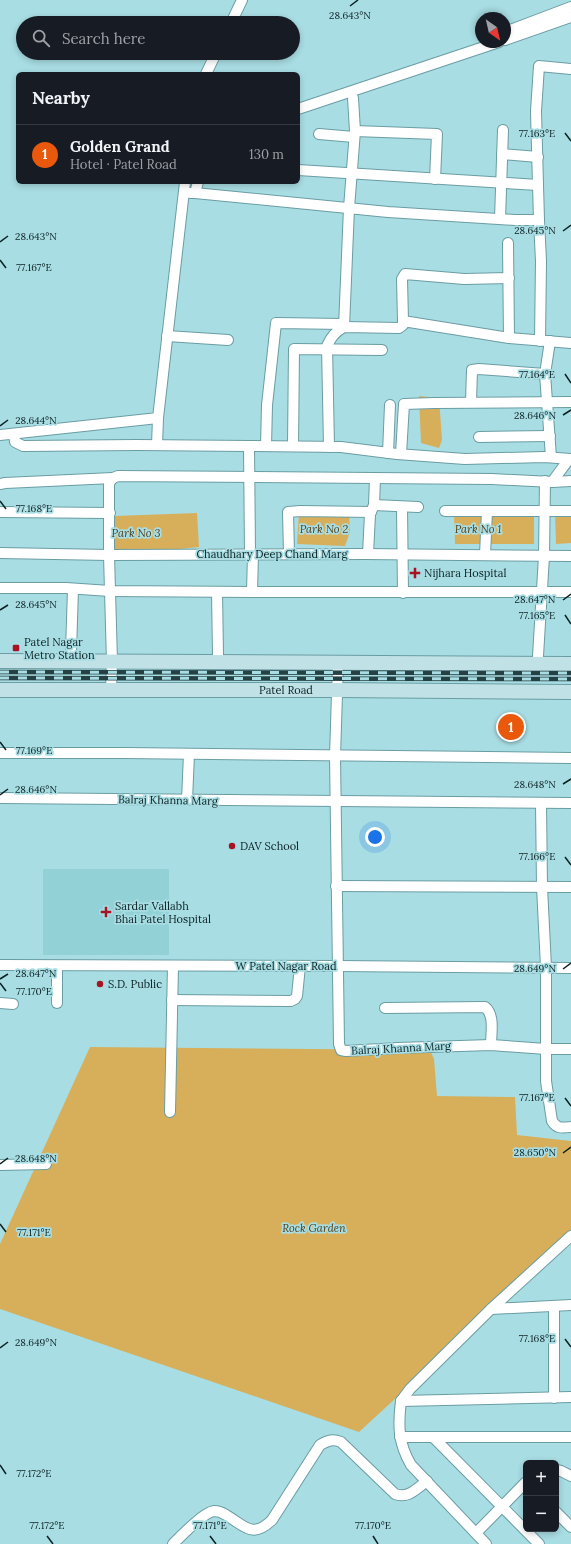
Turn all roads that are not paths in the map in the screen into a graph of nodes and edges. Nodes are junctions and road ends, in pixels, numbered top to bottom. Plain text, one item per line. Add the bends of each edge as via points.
1 (242, 0) edge
2 (571, 7) edge
3 (234, 16) edge
4 (571, 17) edge
5 (511, 30) edge
6 (511, 38) edge
7 (475, 43) edge
8 (480, 48) edge
9 (213, 60) edge
10 (571, 69) edge
11 (207, 72) edge
12 (353, 98) dead end
13 (300, 102) edge
14 (300, 108) edge
15 (503, 130) dead end
16 (318, 134) dead end
17 (354, 134) junction
18 (502, 154) junction
19 (538, 157) junction
20 (300, 170) edge
21 (352, 173) junction
22 (435, 179) junction
23 (500, 183) junction
24 (185, 184) edge
25 (197, 184) edge
26 (538, 185) junction
27 (184, 193) junction
28 (195, 193) junction
29 (349, 208) junction
30 (500, 220) junction
31 (539, 220) junction
32 (508, 243) dead end
33 (509, 278) junction
34 (403, 321) junction
35 (344, 326) junction
36 (167, 336) junction
37 (509, 338) junction
38 (228, 340) dead end
39 (545, 341) junction
40 (571, 343) edge
41 (327, 348) junction
42 (382, 350) dead end
43 (545, 374) junction
44 (470, 402) junction
45 (548, 402) junction
46 (571, 402) edge
47 (390, 406) dead end
48 (158, 418) junction
49 (14, 434) junction
50 (0, 436) edge
51 (550, 436) junction
52 (479, 437) dead end
53 (157, 445) junction
54 (249, 446) junction
55 (266, 446) junction
56 (293, 446) junction
57 (328, 447) junction
58 (388, 453) junction
59 (401, 454) junction
60 (551, 457) junction
61 (570, 459) edge
62 (248, 476) junction
63 (113, 478) junction
64 (375, 478) junction
65 (548, 482) junction
66 (571, 482) edge
67 (0, 484) edge
68 (402, 507) junction
69 (418, 507) dead end
70 (373, 508) junction
71 (446, 511) dead end
72 (487, 511) junction
73 (571, 511) edge
74 (0, 512) edge
75 (545, 512) junction
76 (110, 513) junction
77 (0, 553) edge
78 (251, 554) junction
79 (289, 554) junction
80 (368, 554) junction
81 (402, 554) junction
82 (109, 555) junction
83 (485, 555) junction
84 (544, 556) junction
85 (571, 556) edge
86 (0, 588) edge
87 (73, 588) junction
88 (110, 591) junction
89 (542, 591) junction
90 (217, 592) junction
91 (252, 592) junction
92 (571, 592) edge
93 (403, 593) junction
94 (71, 652) dead end
95 (218, 655) dead end
96 (538, 656) dead end
97 (0, 661) edge
98 (112, 662) junction
99 (338, 663) junction
100 (571, 664) edge
101 (0, 690) edge
102 (111, 690) junction
103 (337, 690) junction
104 (571, 692) edge
105 (0, 753) edge
106 (189, 754) junction
107 (335, 756) junction
108 (571, 758) edge
109 (0, 798) edge
110 (187, 800) junction
111 (335, 802) junction
112 (541, 803) junction
113 (571, 803) edge
114 (336, 886) junction
115 (542, 887) junction
116 (571, 887) edge
117 (0, 965) edge
118 (57, 966) junction
119 (173, 966) junction
120 (300, 966) junction
121 (337, 966) junction
122 (546, 967) junction
123 (571, 968) edge
124 (172, 1000) junction
125 (0, 1003) edge
126 (13, 1004) dead end
127 (57, 1004) dead end
128 (385, 1008) dead end
129 (491, 1044) junction
130 (546, 1049) junction
131 (571, 1049) edge
132 (170, 1112) dead end
133 (571, 1128) edge
134 (46, 1164) dead end
135 (0, 1165) edge
136 (571, 1236) edge
137 (571, 1305) edge
138 (554, 1306) junction
139 (491, 1310) junction
140 (571, 1397) edge
141 (554, 1398) junction
142 (401, 1401) junction
143 (400, 1437) junction
144 (433, 1437) junction
145 (571, 1437) edge
146 (559, 1470) edge
147 (571, 1476) edge
148 (427, 1481) junction
149 (523, 1485) edge
150 (501, 1507) junction
151 (559, 1515) edge
152 (571, 1526) edge
153 (476, 1533) junction
154 (173, 1544) edge
155 (486, 1544) edge
156 (539, 1544) edge

1 - 3 street
2 - 5 street
4 - 6 street
7 - 13 street
8 - 14 street
9 - 11 street
10 - 19 street via 539,66 536,111
12 - 17 street
15 - 18 street
16 - 17 street
17 - 21 street
17 - 22 street via 437,134
18 - 19 street
18 - 23 street
19 - 26 street
20 - 21 street
21 - 22 street
21 - 29 street
22 - 23 street
23 - 26 street
23 - 30 street
24 - 27 street
25 - 28 street
26 - 31 street
27 - 28 street
27 - 36 street
28 - 29 street
29 - 30 street
29 - 35 street
30 - 31 street
31 - 39 street
32 - 33 street
33 - 34 street via 464,279 405,274 402,279
33 - 37 street
34 - 35 street via 400,328
34 - 37 street
35 - 41 street via 330,338
35 - 55 street via 276,322 267,405
36 - 38 street
36 - 48 street
37 - 39 street
39 - 40 street
39 - 43 street
41 - 42 street
41 - 56 street via 294,349
41 - 57 street
43 - 44 street via 472,370
43 - 45 street
44 - 45 street
44 - 59 street via 404,404
45 - 46 street
45 - 51 street
47 - 58 street
48 - 49 street
48 - 53 street
49 - 50 street
49 - 53 street via 15,442 23,446
51 - 52 street
51 - 60 street
53 - 54 street
54 - 55 street
54 - 62 street
55 - 56 street
56 - 57 street
57 - 58 street
58 - 59 street
59 - 60 street via 465,459
60 - 61 street
61 - 65 street
62 - 63 street
62 - 64 street
62 - 78 street
63 - 67 street
63 - 76 street via 110,483
64 - 65 street
64 - 70 street
65 - 66 street
65 - 75 street
68 - 69 street
68 - 70 street
68 - 81 street
70 - 79 street via 288,512
70 - 80 street
71 - 72 street
72 - 75 street
72 - 83 street
73 - 75 street
74 - 76 street
75 - 84 street
76 - 82 street
77 - 82 street, Chaudhary Deep Chand Marg
78 - 79 street, Chaudhary Deep Chand Marg
78 - 82 street, Chaudhary Deep Chand Marg
78 - 91 street
79 - 80 street, Chaudhary Deep Chand Marg
80 - 81 street, Chaudhary Deep Chand Marg
81 - 83 street, Chaudhary Deep Chand Marg
81 - 93 street
82 - 88 street
83 - 84 street, Chaudhary Deep Chand Marg
84 - 85 street, Chaudhary Deep Chand Marg
84 - 89 street
86 - 87 street
87 - 88 street
87 - 94 street
88 - 90 street
88 - 98 street
89 - 92 street
89 - 93 street
89 - 96 street
90 - 91 street
90 - 95 street
91 - 93 street
97 - 98 main road
98 - 99 main road
98 - 102 street
99 - 100 main road
99 - 103 street
101 - 102 main road, Patel Road
102 - 103 main road, Patel Road
103 - 104 main road, Patel Road
103 - 107 street
105 - 106 street
106 - 107 street
106 - 110 street
107 - 108 street
107 - 111 street
109 - 110 street, Balraj Khanna Marg
110 - 111 street, Balraj Khanna Marg
111 - 112 street, Balraj Khanna Marg
111 - 114 street
112 - 113 street, Balraj Khanna Marg
112 - 115 street
114 - 115 street
114 - 121 street
115 - 116 street
115 - 122 street
117 - 118 street, W Patel Nagar Road
118 - 119 street, W Patel Nagar Road
118 - 127 street
119 - 120 street, W Patel Nagar Road
119 - 124 street
120 - 121 street, W Patel Nagar Road
120 - 124 street via 297,996 291,1001
121 - 122 street, W Patel Nagar Road
121 - 129 street, Balraj Khanna Marg via 341,1050
122 - 123 street, W Patel Nagar Road
122 - 130 street
124 - 132 street
125 - 126 street
128 - 129 street via 485,1008 491,1015
129 - 130 street, Balraj Khanna Marg
130 - 131 street, Balraj Khanna Marg
130 - 133 street via 546,1081 552,1121 555,1126
134 - 135 street
136 - 139 street
137 - 138 street
138 - 139 street
138 - 141 street
139 - 142 street via 410,1389
140 - 141 street
141 - 142 street
142 - 143 street
143 - 144 street
143 - 148 street via 401,1447 411,1465
144 - 145 street
144 - 150 street
146 - 147 street
148 - 153 street
148 - 154 street via 401,1497 341,1442 334,1439 320,1445 265,1527 256,1530 246,1528 222,1512 214,1511 206,1514
149 - 150 street
150 - 153 street
150 - 156 street
151 - 152 street
153 - 155 street

